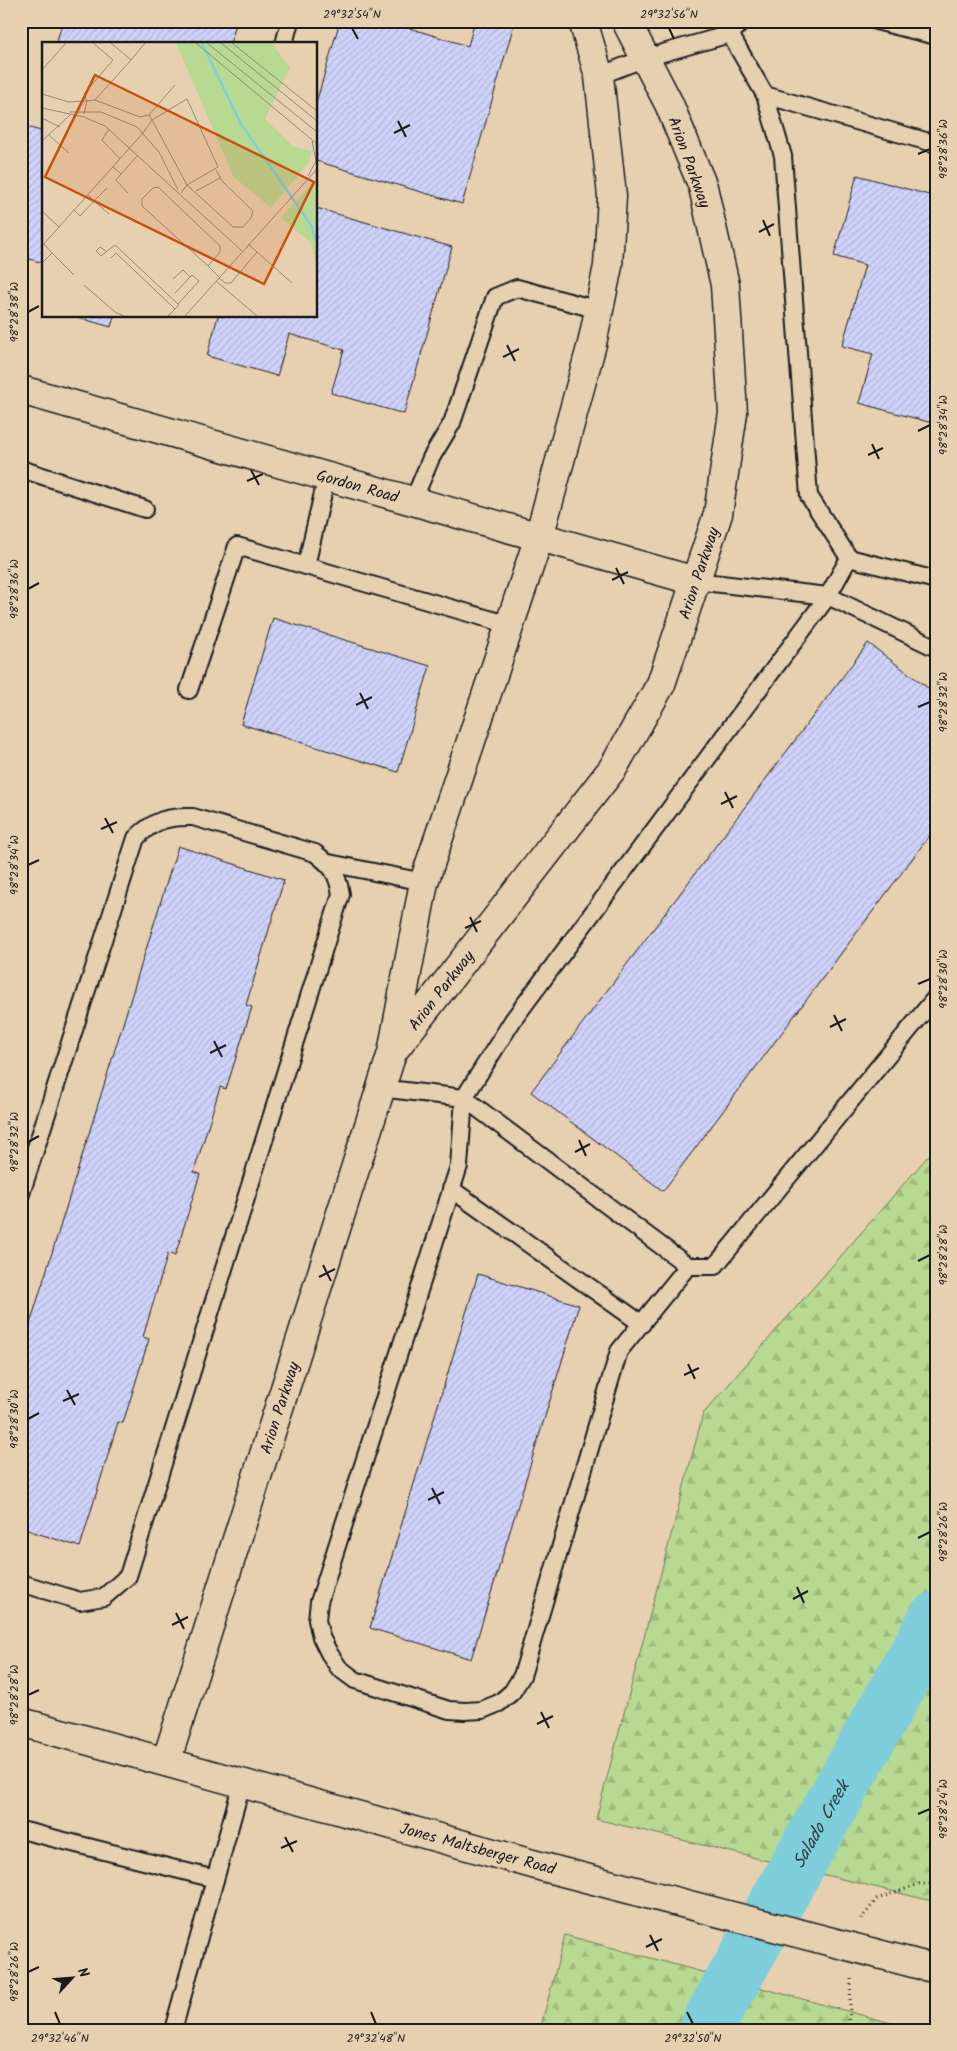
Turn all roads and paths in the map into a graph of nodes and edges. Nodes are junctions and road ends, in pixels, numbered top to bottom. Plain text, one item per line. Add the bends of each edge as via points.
1 (290, 21) edge
2 (583, 21) edge
3 (626, 21) edge
4 (743, 21) edge
5 (876, 21) edge
6 (726, 28) edge
7 (936, 36) edge
8 (285, 42) edge
9 (645, 58) junction
10 (599, 76) junction
11 (765, 95) junction
12 (936, 144) edge
13 (599, 310) junction
14 (22, 394) edge
15 (21, 469) edge
16 (327, 476) junction
17 (413, 501) junction
18 (145, 509) dead end
19 (539, 537) junction
20 (849, 558) junction
21 (306, 566) junction
22 (936, 580) edge
23 (695, 581) junction
24 (828, 596) junction
25 (510, 625) junction
26 (936, 648) edge
27 (189, 690) dead end
28 (329, 863) junction
29 (424, 882) junction
30 (936, 997) edge
31 (392, 1053) junction
32 (380, 1088) junction
33 (464, 1098) junction
34 (451, 1189) junction
35 (21, 1194) edge
36 (688, 1266) junction
37 (642, 1324) junction
38 (21, 1583) edge
39 (21, 1722) edge
40 (166, 1762) junction
41 (242, 1783) junction
42 (21, 1830) edge
43 (215, 1879) junction
44 (936, 1969) edge
45 (173, 2030) edge

1 - 8 lane
2 - 10 street, Arion Parkway
3 - 9 street, Arion Parkway
4 - 6 lane
5 - 7 lane
6 - 9 lane
6 - 11 lane
9 - 10 lane
9 - 23 street, Arion Parkway via 669,104 703,187 724,285 733,413 718,514
10 - 13 street, Arion Parkway via 612,196 608,266
11 - 12 lane
11 - 20 lane via 783,156 809,496
13 - 17 lane via 517,288 495,297 452,423
13 - 19 street, Arion Parkway
14 - 16 street, Gordon Road
15 - 18 lane
16 - 17 street, Gordon Road
16 - 21 lane
17 - 19 street, Gordon Road
19 - 23 street, Gordon Road
19 - 25 street, Arion Parkway
20 - 22 lane
20 - 24 lane
21 - 25 lane
21 - 27 lane via 237,546
23 - 24 lane
23 - 31 street, Arion Parkway via 661,684 613,768
24 - 26 lane
24 - 33 lane via 513,1020
25 - 29 street, Arion Parkway
28 - 29 lane
28 - 35 lane via 315,853 193,818 177,816 161,820 136,838
28 - 38 lane via 337,875 341,894 128,1576 104,1597 80,1601
29 - 31 street, Arion Parkway
30 - 36 lane via 715,1266
31 - 32 street, Arion Parkway
32 - 33 lane
32 - 40 street, Arion Parkway
33 - 34 lane via 459,1166
33 - 36 lane
34 - 37 lane
34 - 37 lane via 318,1602 317,1620 321,1637 339,1668 355,1680 449,1710 482,1710 499,1703 512,1692 522,1676 619,1351
36 - 37 lane
39 - 40 street, Jones Maltsberger Road
40 - 41 street, Jones Maltsberger Road
41 - 43 lane
41 - 44 street, Jones Maltsberger Road, bridge via 547,1868
42 - 43 lane
43 - 45 lane

